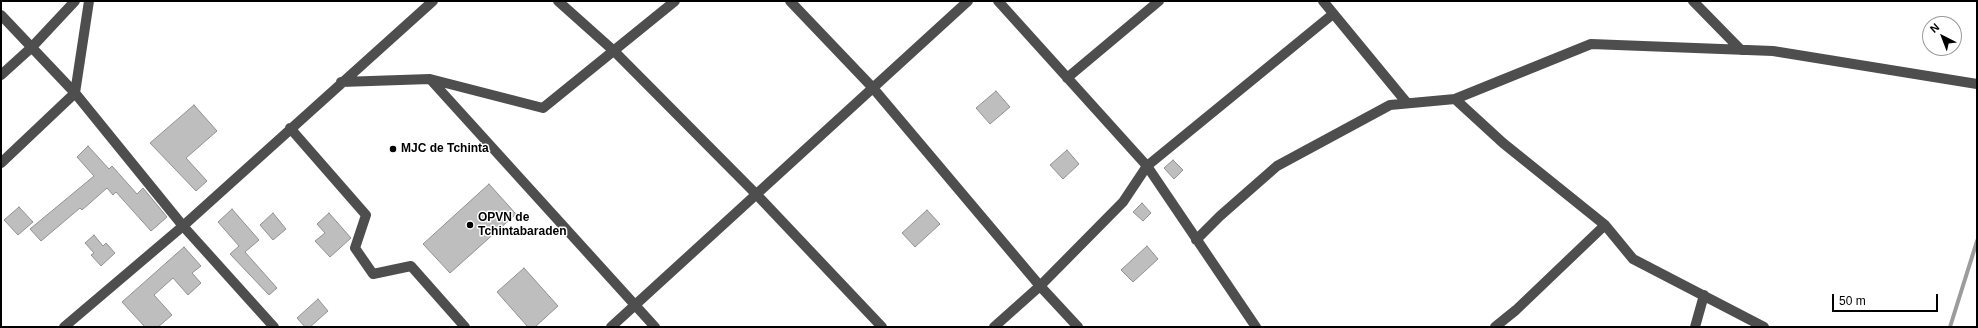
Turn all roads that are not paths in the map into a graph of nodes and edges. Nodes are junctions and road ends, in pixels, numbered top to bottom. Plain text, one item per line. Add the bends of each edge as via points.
1 (75, 1) edge
2 (89, 1) edge
3 (433, 1) edge
4 (558, 1) edge
5 (675, 1) edge
6 (790, 1) edge
7 (968, 1) edge
8 (998, 1) edge
9 (1159, 1) edge
10 (1323, 1) edge
11 (1694, 1) edge
12 (1333, 14) junction
13 (1, 15) edge
14 (32, 47) junction
15 (1741, 50) junction
16 (614, 51) junction
17 (1, 75) edge
18 (1067, 78) junction
19 (430, 79) junction
20 (342, 82) junction
21 (1977, 84) edge
22 (872, 88) junction
23 (76, 94) junction
24 (1456, 99) junction
25 (1407, 103) junction
26 (290, 128) junction
27 (1, 163) edge
28 (1147, 166) junction
29 (757, 195) junction
30 (1605, 225) junction
31 (183, 226) junction
32 (1196, 240) junction
33 (1040, 286) junction
34 (1704, 296) junction
35 (634, 305) junction
36 (64, 327) edge
37 (274, 327) edge
38 (465, 327) edge
39 (611, 327) edge
40 (655, 327) edge
41 (882, 327) edge
42 (994, 327) edge
43 (1078, 327) edge
44 (1256, 327) edge
45 (1495, 327) edge
46 (1695, 327) edge
47 (1764, 327) edge

1 - 14 street
2 - 23 street
3 - 20 street
4 - 16 street
5 - 16 street
6 - 22 street
7 - 22 street
8 - 18 street
9 - 18 street
10 - 12 street
11 - 15 street
12 - 25 street
12 - 28 street
13 - 14 street
14 - 17 street
14 - 23 street
15 - 21 street via 1773,51
15 - 24 street via 1591,44
16 - 19 street via 543,108
16 - 29 street
18 - 28 street
19 - 20 street
19 - 35 street
20 - 26 street
22 - 29 street
22 - 33 street
23 - 27 street
23 - 31 street
24 - 25 street
24 - 30 street via 1503,143
25 - 32 street via 1390,105 1277,166
26 - 31 street
26 - 38 street via 366,215 355,248 373,274 411,266
28 - 32 street
28 - 33 street via 1123,202
29 - 35 street
29 - 41 street
30 - 34 street via 1633,259
30 - 45 street
31 - 36 street
31 - 37 street
32 - 44 street
33 - 42 street
33 - 43 street
34 - 46 street
34 - 47 street
35 - 39 street
35 - 40 street

